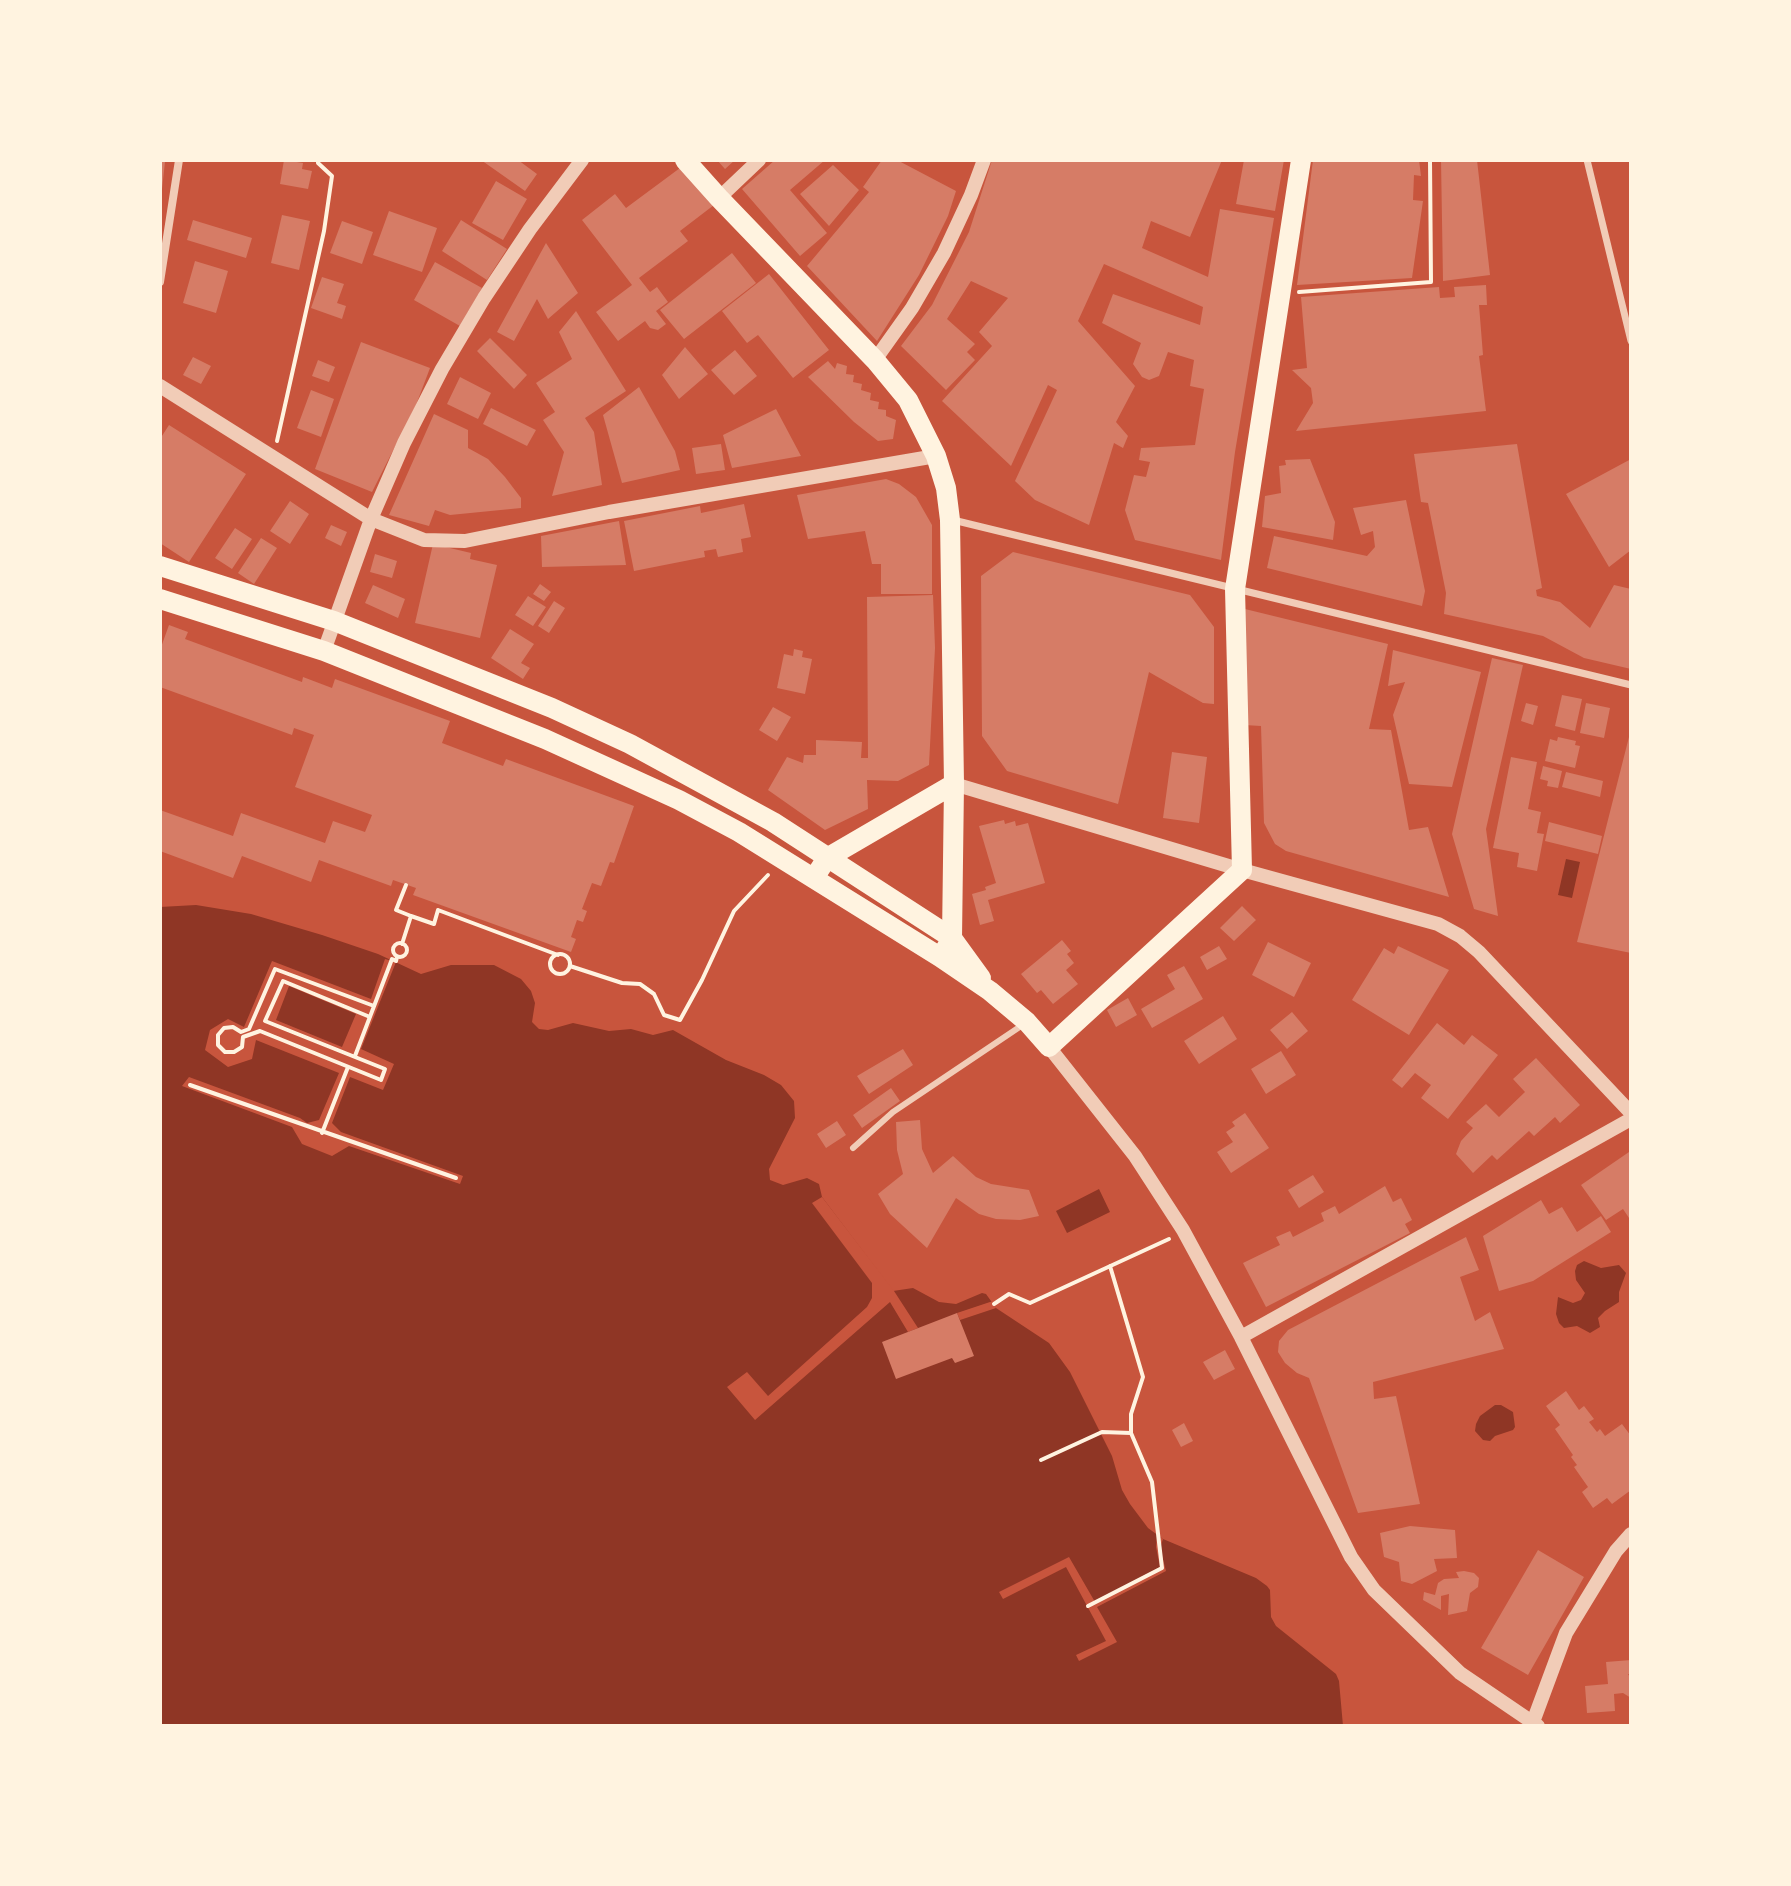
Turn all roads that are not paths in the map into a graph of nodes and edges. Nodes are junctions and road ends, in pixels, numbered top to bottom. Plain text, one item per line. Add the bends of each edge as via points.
1 (179, 160) edge
2 (582, 160) edge
3 (685, 160) edge
4 (759, 160) edge
5 (984, 160) edge
6 (1301, 160) edge
7 (1587, 160) edge
8 (719, 198) junction
9 (160, 282) edge
10 (1631, 341) edge
11 (875, 360) junction
12 (160, 386) edge
13 (936, 456) junction
14 (371, 519) junction
15 (950, 520) junction
16 (160, 566) edge
17 (1235, 589) junction
18 (160, 599) edge
19 (334, 621) junction
20 (324, 651) junction
21 (1631, 685) edge
22 (954, 784) junction
23 (827, 858) junction
24 (1242, 870) junction
25 (814, 878) junction
26 (952, 938) junction
27 (940, 957) junction
28 (990, 991) junction
29 (1027, 1022) junction
30 (1049, 1047) junction
31 (1631, 1116) edge
32 (853, 1148) dead end
33 (1241, 1337) junction
34 (1631, 1534) edge
35 (1535, 1724) edge

1 - 9 street
2 - 14 street via 530,229 442,369
3 - 8 main road
4 - 8 street
5 - 11 street via 944,253
6 - 17 main road
7 - 10 street
8 - 11 main road
11 - 13 main road via 908,400
12 - 14 street
13 - 14 street via 465,541 424,540
13 - 15 main road
14 - 19 street
15 - 17 street
15 - 22 main road
16 - 19 main road
17 - 21 street
17 - 24 main road
18 - 20 main road
19 - 20 street
19 - 23 main road via 630,744 773,822
20 - 25 main road via 620,771
22 - 23 main road
22 - 24 street
22 - 26 main road
23 - 25 main road
23 - 26 main road
24 - 30 main road
24 - 31 street via 1438,924 1460,936
25 - 27 main road
26 - 27 main road
26 - 28 main road
27 - 28 main road
28 - 29 main road
29 - 30 main road
29 - 32 lane via 893,1112
30 - 33 street via 1135,1156 1183,1230
31 - 33 street
33 - 35 street via 1351,1557 1374,1590 1460,1673
34 - 35 street via 1566,1633

